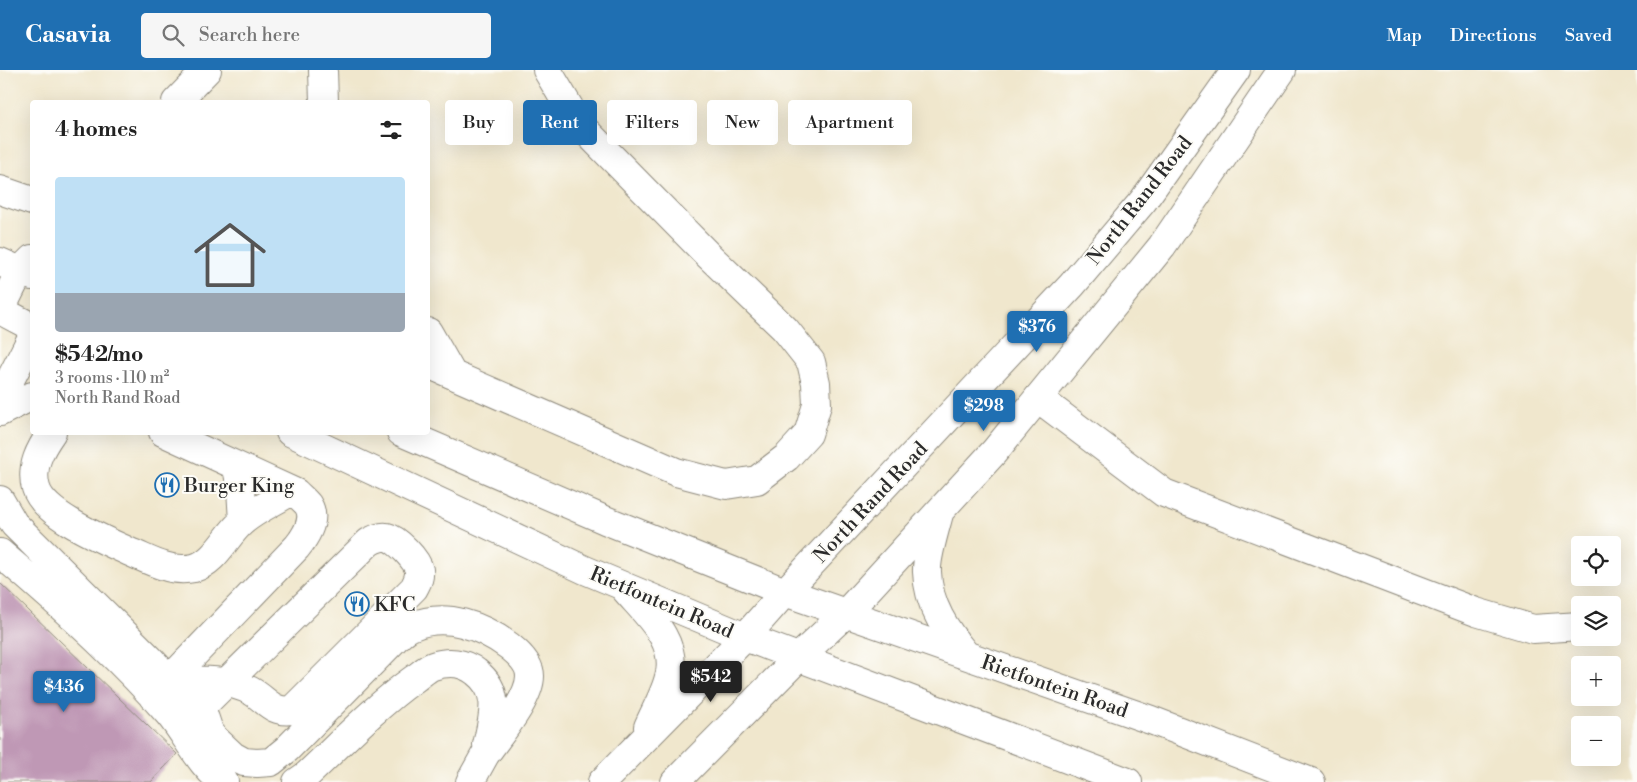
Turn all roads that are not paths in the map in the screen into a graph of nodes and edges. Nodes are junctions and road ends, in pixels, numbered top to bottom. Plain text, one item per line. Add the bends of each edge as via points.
1 (207, 70) edge
2 (323, 70) edge
3 (548, 70) edge
4 (1236, 70) edge
5 (1282, 70) edge
6 (178, 100) edge
7 (324, 100) edge
8 (0, 190) edge
9 (30, 200) edge
10 (21, 267) edge
11 (0, 310) edge
12 (30, 325) edge
13 (430, 338) edge
14 (30, 341) edge
15 (440, 369) edge
16 (30, 397) edge
17 (1038, 398) junction
18 (0, 403) edge
19 (0, 412) edge
20 (50, 435) edge
21 (169, 435) edge
22 (296, 435) edge
23 (408, 435) edge
24 (237, 467) junction
25 (291, 491) junction
26 (0, 500) edge
27 (939, 513) junction
28 (243, 521) junction
29 (0, 553) edge
30 (620, 584) junction
31 (785, 592) junction
32 (846, 613) junction
33 (1571, 627) edge
34 (745, 637) junction
35 (966, 655) junction
36 (798, 658) junction
37 (227, 682) junction
38 (161, 688) junction
39 (189, 719) junction
40 (640, 745) junction
41 (485, 756) junction
42 (224, 782) edge
43 (297, 782) edge
44 (470, 782) edge
45 (602, 782) edge
46 (675, 782) edge
47 (1128, 782) edge
48 (1311, 782) edge

1 - 6 main road
2 - 7 main road
3 - 15 main road via 580,124 785,330 811,362 817,405 808,434 787,457 757,480 726,485 676,472
4 - 31 main road, North Rand Road via 1143,201 1072,285
5 - 17 main road, North Rand Road via 1162,246
8 - 9 main road
10 - 11 main road
11 - 12 main road
13 - 15 main road
14 - 18 main road
16 - 19 main road
17 - 27 main road, North Rand Road
17 - 33 main road via 1164,493 1476,612 1533,629
20 - 28 main road via 34,465 36,489 48,506 91,534 164,567 181,570 202,564
21 - 24 main road
22 - 30 main road, Rietfontein Road
23 - 31 main road, Rietfontein Road via 604,520
24 - 25 main road
24 - 28 main road
25 - 28 main road
25 - 38 main road via 308,505 311,513 307,535
26 - 38 main road via 14,524
27 - 32 main road, North Rand Road
27 - 35 main road via 926,571 931,601 950,637
29 - 38 main road via 108,651
30 - 34 main road, Rietfontein Road
30 - 40 main road via 662,633 670,650 672,665
31 - 32 main road, Rietfontein Road
31 - 34 main road, North Rand Road
32 - 35 main road, Rietfontein Road
32 - 36 main road, North Rand Road
34 - 36 main road, Rietfontein Road
34 - 40 main road, North Rand Road
35 - 48 main road, Rietfontein Road via 1151,720
36 - 46 main road, North Rand Road
36 - 47 main road, Rietfontein Road
37 - 37 main road via 369,542 378,537 389,537 414,559 419,569 419,579 414,588 292,710 282,712 275,709 251,691
37 - 38 main road
37 - 39 main road
38 - 39 main road
39 - 41 main road via 205,719 215,739 244,762 271,762 411,626 424,622 460,622 495,636 514,650 526,662 530,675 528,689 517,709
39 - 42 main road via 204,763
40 - 45 main road, North Rand Road
41 - 43 main road via 495,707 493,695 486,681 475,671 450,663 432,666 402,688
41 - 44 main road

